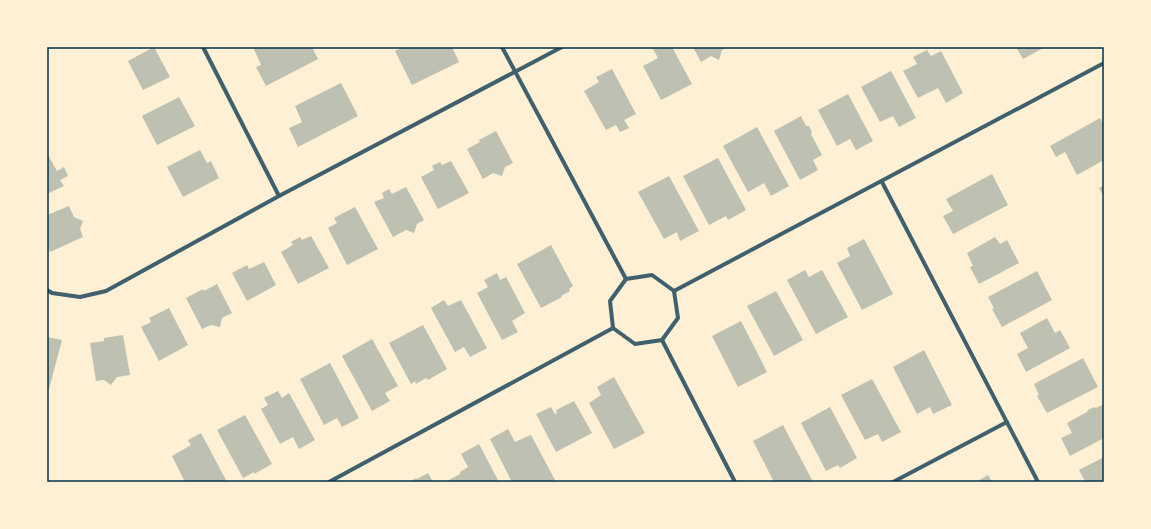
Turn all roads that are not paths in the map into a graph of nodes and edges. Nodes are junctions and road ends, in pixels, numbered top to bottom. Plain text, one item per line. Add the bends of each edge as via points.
1 (203, 47) edge
2 (502, 47) edge
3 (562, 47) edge
4 (1104, 63) edge
5 (514, 72) junction
6 (882, 182) junction
7 (279, 196) junction
8 (626, 279) junction
9 (47, 290) edge
10 (674, 291) junction
11 (614, 328) junction
12 (662, 340) junction
13 (1007, 422) junction
14 (330, 482) edge
15 (735, 482) edge
16 (893, 482) edge
17 (1038, 482) edge

1 - 7 street
2 - 5 street
3 - 5 street
4 - 6 street
5 - 7 street
5 - 8 street
6 - 10 street
6 - 13 street
7 - 9 street via 106,291 80,297
8 - 10 street via 652,275
8 - 11 street via 610,301
10 - 12 street via 678,318
11 - 12 street via 635,344
11 - 14 street
12 - 15 street
13 - 16 street
13 - 17 street

